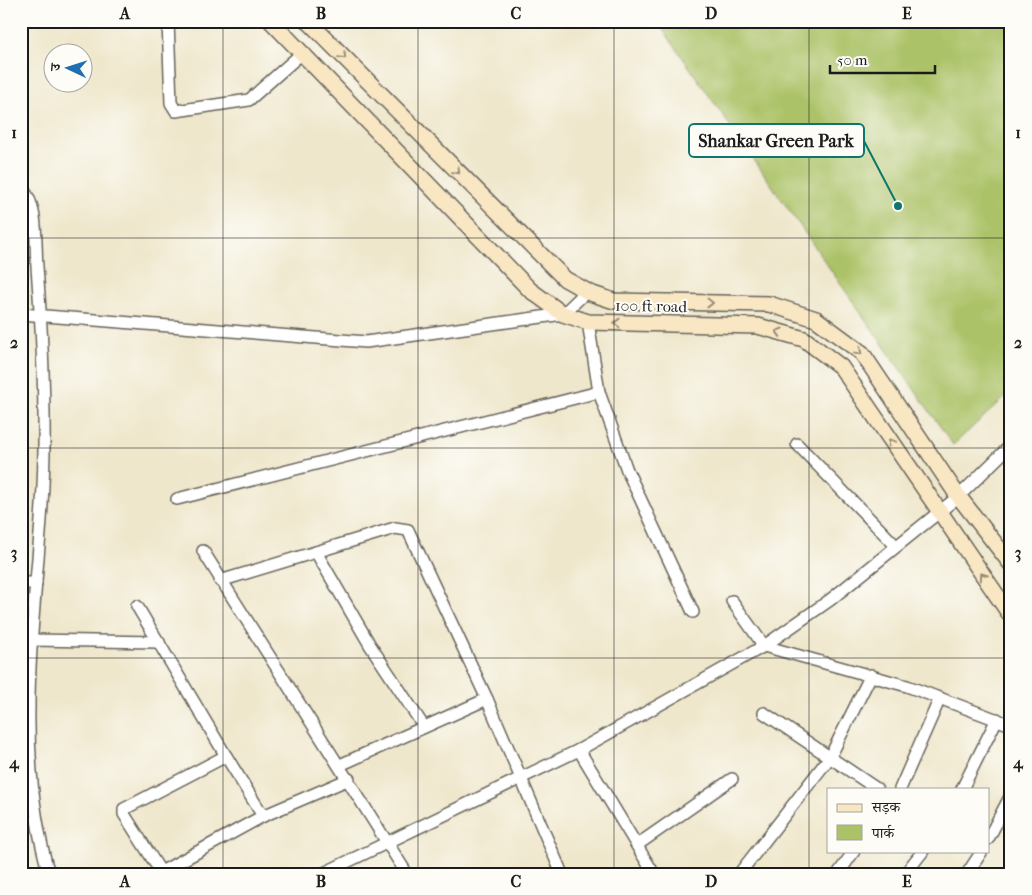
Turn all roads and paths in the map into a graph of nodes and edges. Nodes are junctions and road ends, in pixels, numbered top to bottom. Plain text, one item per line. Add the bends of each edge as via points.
1 (168, 21) edge
2 (271, 21) edge
3 (308, 21) edge
4 (301, 54) junction
5 (21, 187) edge
6 (587, 291) junction
7 (21, 314) edge
8 (563, 314) junction
9 (41, 316) junction
10 (588, 322) junction
11 (599, 392) junction
12 (797, 444) dead end
13 (1011, 445) edge
14 (959, 496) junction
15 (177, 499) dead end
16 (938, 511) junction
17 (895, 546) junction
18 (203, 551) dead end
19 (316, 552) junction
20 (1011, 564) edge
21 (220, 581) junction
22 (21, 583) edge
23 (36, 583) junction
24 (732, 601) dead end
25 (137, 606) dead end
26 (1008, 606) edge
27 (693, 612) dead end
28 (30, 640) junction
29 (159, 642) junction
30 (764, 646) junction
31 (871, 675) junction
32 (940, 698) junction
33 (487, 699) junction
34 (764, 713) dead end
35 (997, 719) junction
36 (1011, 725) edge
37 (424, 727) junction
38 (579, 750) junction
39 (226, 756) junction
40 (830, 757) junction
41 (340, 765) junction
42 (348, 779) junction
43 (519, 779) junction
44 (732, 779) dead end
45 (876, 788) edge
46 (900, 788) edge
47 (962, 788) edge
48 (1011, 795) edge
49 (263, 816) junction
50 (990, 835) edge
51 (386, 844) junction
52 (637, 845) junction
53 (853, 852) edge
54 (922, 852) edge
55 (981, 852) edge
56 (162, 873) edge
57 (49, 874) edge
58 (322, 874) edge
59 (407, 874) edge
60 (562, 874) edge
61 (654, 874) edge
62 (739, 874) edge
63 (838, 874) edge
64 (905, 874) edge
65 (967, 874) edge

1 - 4 street via 171,103 176,111 249,100
2 - 4 main road, 100 ft road
3 -> 6 main road, 100 ft road via 544,260 565,279
4 - 8 main road, 100 ft road via 530,290
5 - 9 street via 29,195 33,212
6 - 8 street
6 -> 14 main road, 100 ft road via 614,301 768,304 816,319 862,353
7 - 9 street
8 - 9 street via 366,342
8 - 10 main road, 100 ft road
9 - 23 street via 44,451
10 - 11 street
16 -> 10 main road, 100 ft road via 841,367 804,340 758,326
11 - 15 street
11 - 27 street via 627,470
12 - 17 street
13 - 14 street
14 - 16 street
14 - 20 main road, 100 ft road
16 - 17 street
26 -> 16 main road, 100 ft road
17 - 30 street via 830,600
18 - 21 street
19 - 21 street
19 - 33 street via 395,528 408,530
19 - 37 street via 370,645
21 - 41 street
22 - 23 street
23 - 28 street
24 - 30 street
25 - 29 street
28 - 29 street
28 - 57 street via 29,762 35,816
29 - 39 street
30 - 31 street
30 - 38 street
31 - 32 street
31 - 40 street
32 - 35 street
32 - 46 street
33 - 37 street
33 - 43 street
34 - 40 street
35 - 36 street
35 - 47 street
37 - 41 street
38 - 43 street
38 - 52 street
39 - 49 street
39 - 56 street via 124,809 124,814
40 - 45 street
40 - 62 street
41 - 42 street
42 - 49 street
42 - 51 street
43 - 51 street
43 - 60 street
44 - 52 street
48 - 50 street
49 - 56 street
51 - 58 street
51 - 59 street
52 - 61 street
53 - 63 street
54 - 64 street
55 - 65 street

